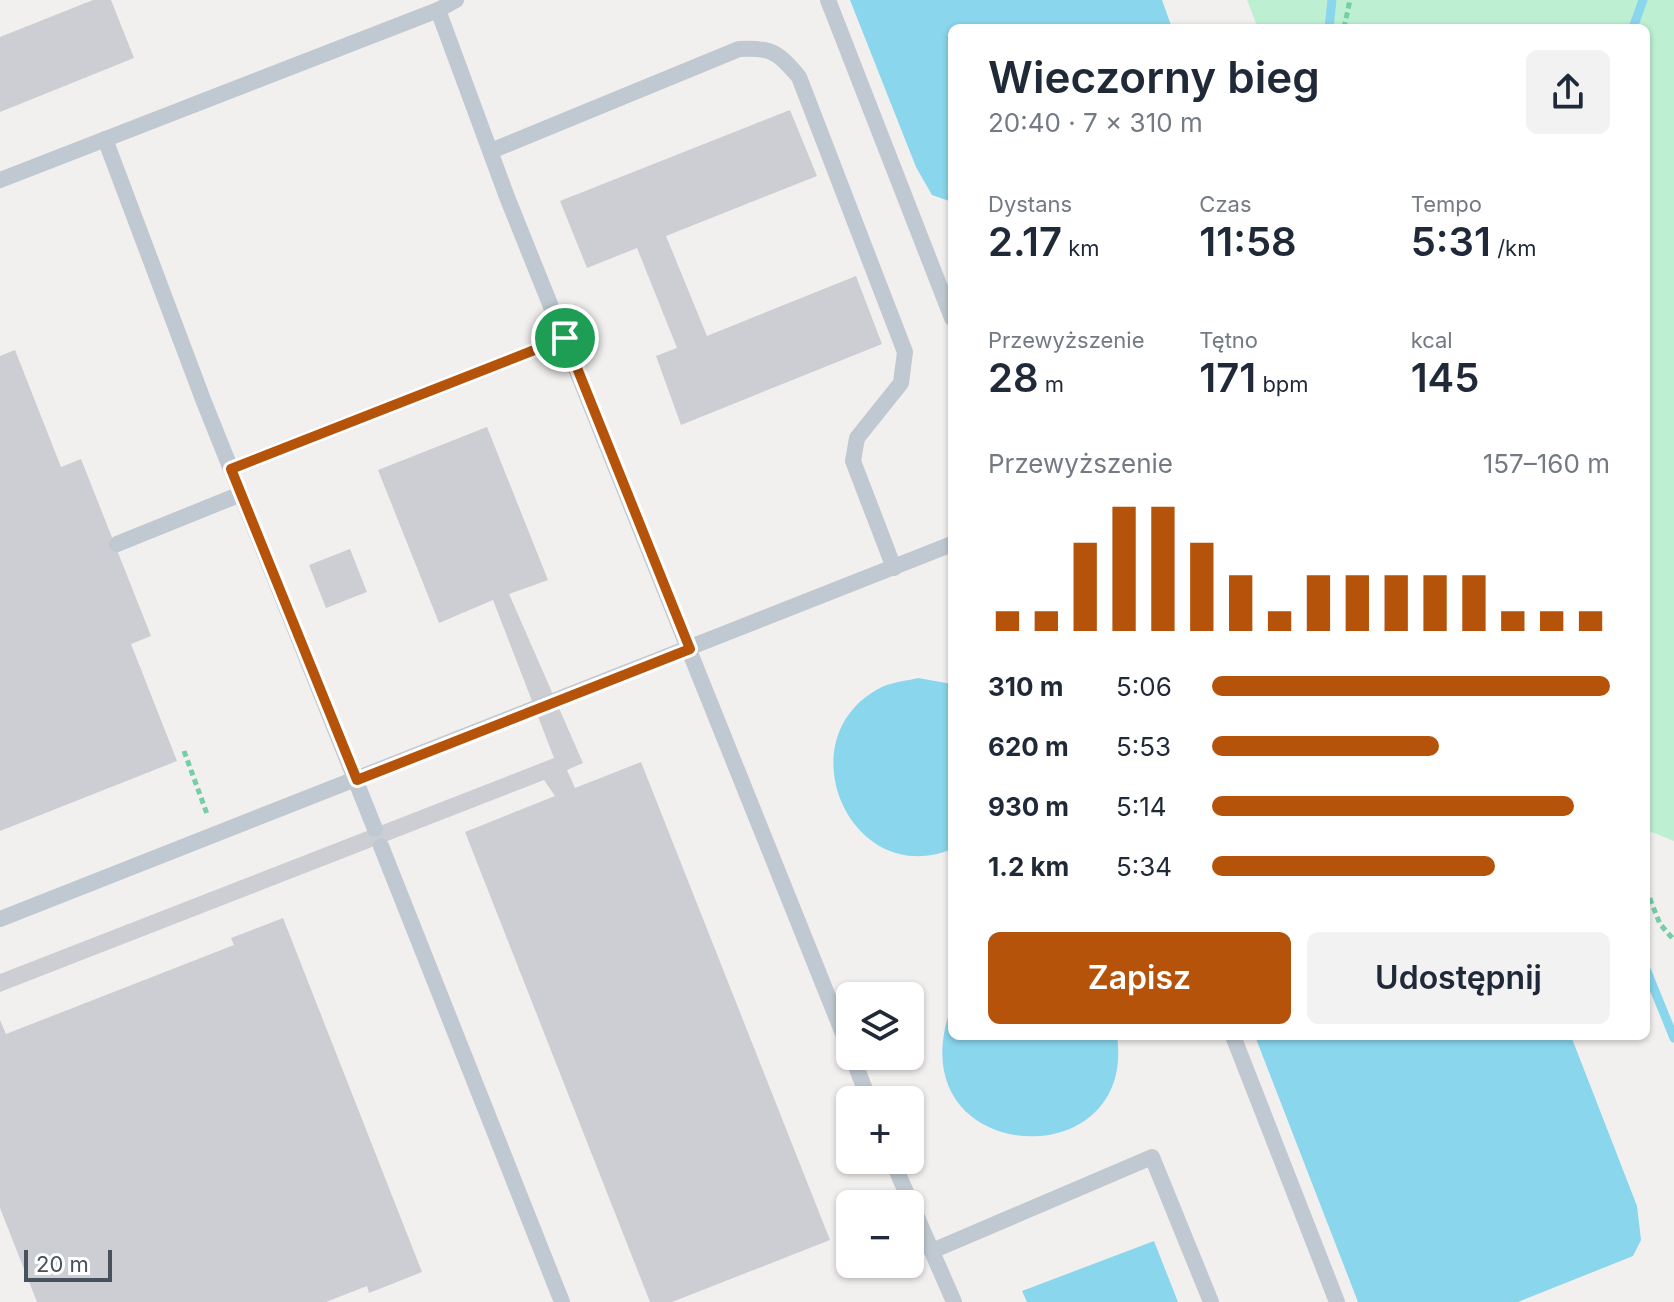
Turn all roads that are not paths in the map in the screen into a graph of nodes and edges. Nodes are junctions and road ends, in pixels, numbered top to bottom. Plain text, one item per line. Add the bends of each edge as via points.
1 (456, 0) edge
2 (828, 0) edge
3 (438, 10) junction
4 (105, 139) junction
5 (491, 151) junction
6 (0, 180) edge
7 (948, 308) edge
8 (565, 338) junction
9 (231, 469) junction
10 (241, 494) junction
11 (117, 544) dead end
12 (948, 546) edge
13 (894, 568) junction
14 (690, 649) junction
15 (357, 780) junction
16 (375, 829) dead end
17 (381, 846) dead end
18 (0, 919) edge
19 (836, 1015) edge
20 (1235, 1040) edge
21 (898, 1174) edge
22 (932, 1251) junction
23 (562, 1302) edge
24 (954, 1302) edge
25 (1211, 1302) edge
26 (1337, 1302) edge

1 - 3 lane
2 - 7 lane
3 - 4 lane
3 - 5 lane
4 - 6 lane
4 - 9 lane
5 - 8 lane
5 - 13 lane via 739,49 760,48 780,55 799,77 905,352 901,383 857,438 853,461
8 - 9 lane
8 - 14 lane
9 - 10 lane
10 - 11 lane
10 - 15 lane
12 - 13 lane
13 - 14 lane
14 - 15 lane
14 - 19 lane
15 - 16 lane
15 - 18 lane
17 - 23 lane
20 - 26 lane
21 - 22 lane
22 - 24 lane
22 - 25 lane via 1152,1157

